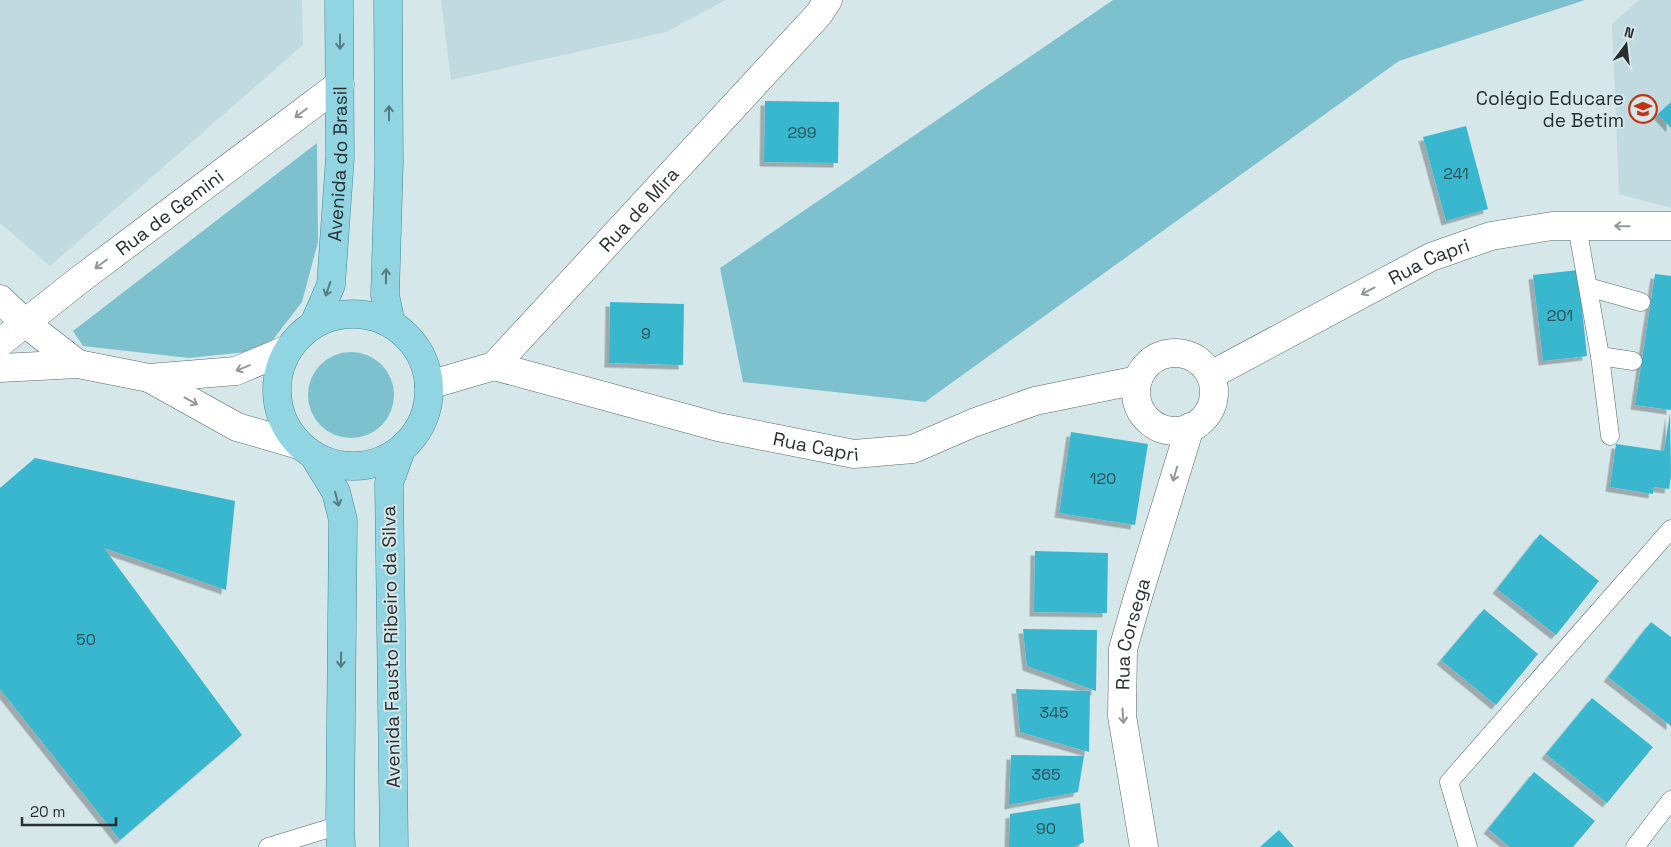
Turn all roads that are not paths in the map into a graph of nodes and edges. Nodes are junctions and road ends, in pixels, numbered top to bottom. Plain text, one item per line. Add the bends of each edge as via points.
1 (340, 0) edge
2 (388, 0) edge
3 (828, 0) edge
4 (340, 84) junction
5 (1576, 226) junction
6 (1671, 226) edge
7 (1588, 288) junction
8 (0, 299) edge
9 (1641, 302) dead end
10 (25, 323) junction
11 (314, 324) junction
12 (391, 324) junction
13 (0, 343) edge
14 (288, 349) junction
15 (1600, 356) junction
16 (1633, 361) dead end
17 (78, 364) junction
18 (494, 366) junction
19 (0, 368) edge
20 (1210, 375) junction
21 (149, 378) junction
22 (1138, 380) junction
23 (429, 385) junction
24 (1190, 427) junction
25 (1610, 436) dead end
26 (307, 450) junction
27 (401, 450) junction
28 (1671, 529) edge
29 (1671, 800) edge
30 (340, 836) edge
31 (268, 847) edge
32 (394, 847) edge
33 (1144, 847) edge
34 (1468, 847) edge
35 (1635, 847) edge

1 -> 4 main road, Avenida do Brasil
12 -> 2 main road via 386,295
3 - 18 street, Rua de Mira
4 -> 10 street, Rua de Gemini
4 -> 11 main road, Avenida do Brasil via 340,157 330,285
6 -> 5 street, Rua Capri
5 - 7 lane
5 -> 20 street, Rua Capri via 1552,226 1491,236 1431,257
7 - 9 lane
7 - 15 lane
8 - 10 street
10 - 13 street, Rua de Gemini
10 - 17 street
11 - 12 main road, Avenida Fausto Ribeiro da Silva via 332,316 352,314 373,316
11 - 14 main road, Avenida Fausto Ribeiro da Silva
12 - 23 main road, Avenida Fausto Ribeiro da Silva via 408,338 421,356
14 -> 21 street via 236,371
14 - 26 main road, Avenida Fausto Ribeiro da Silva via 279,368 276,388 278,409 286,428
15 - 16 lane
15 - 25 lane
17 - 19 street
17 - 21 street
18 - 22 street, Rua Capri via 718,428 854,454 913,449 1035,401
18 - 23 street
20 - 22 street via 1198,360 1181,353 1154,358
20 - 24 street via 1213,398 1208,412
21 -> 26 street via 237,427
22 - 24 street via 1139,408 1148,419 1166,429
23 - 27 main road, Avenida Fausto Ribeiro da Silva via 426,412 417,433
24 -> 33 street, Rua Corsega via 1123,649 1122,716
26 - 27 main road, Avenida Fausto Ribeiro da Silva via 336,464 359,466 381,461
26 -> 30 main road, Avenida Fausto Ribeiro da Silva via 336,492 343,520
27 - 32 main road, Avenida Fausto Ribeiro da Silva via 389,483
28 - 34 lane via 1449,782
29 - 35 lane
30 - 31 lane

